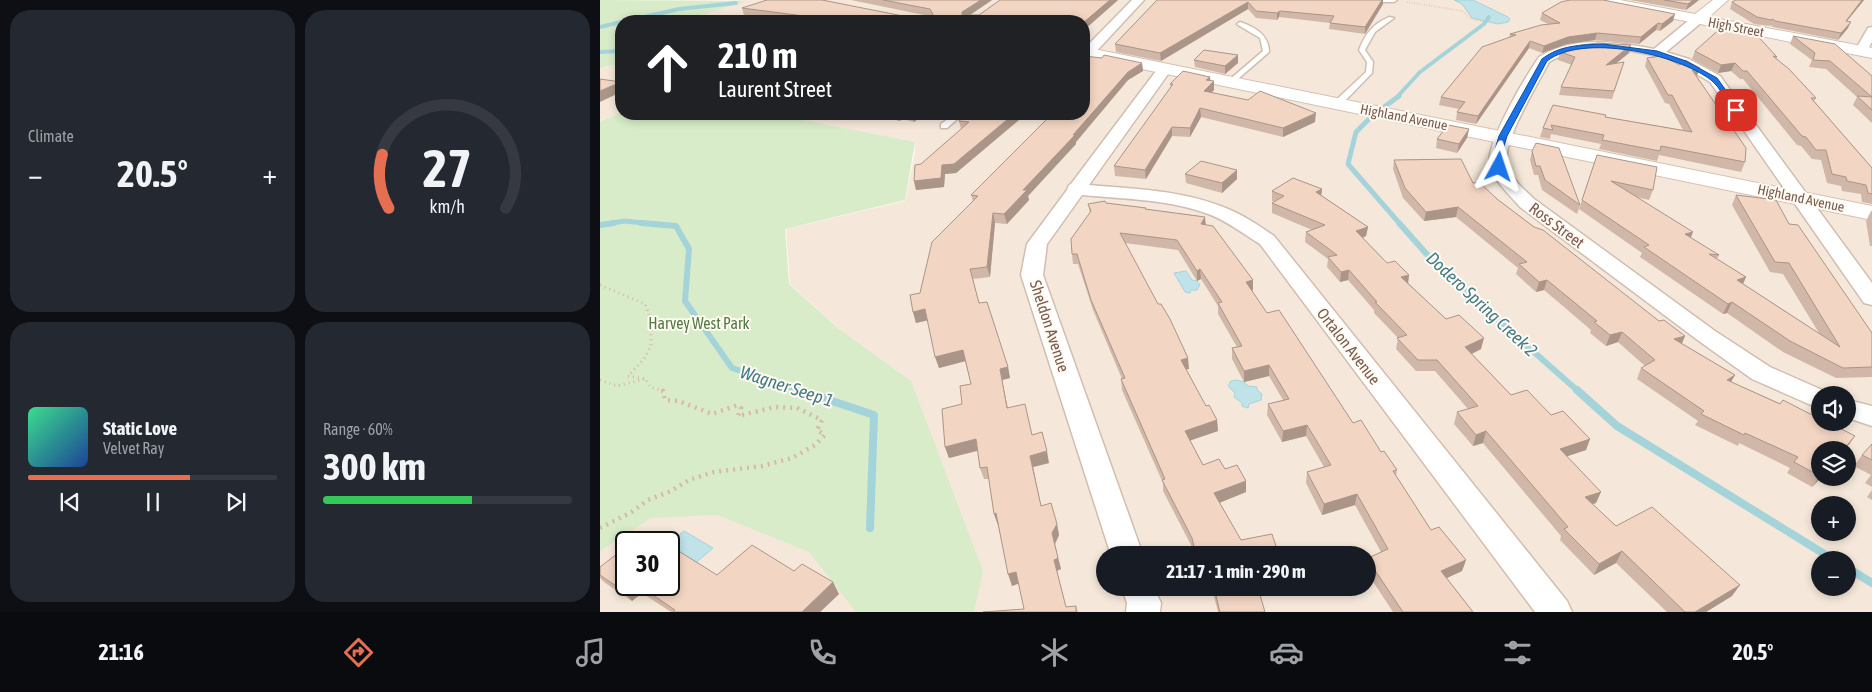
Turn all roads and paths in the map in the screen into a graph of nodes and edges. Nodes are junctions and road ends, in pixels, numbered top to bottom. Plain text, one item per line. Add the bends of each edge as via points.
1 (1138, 0) edge
2 (1370, 0) edge
3 (1394, 0) edge
4 (1599, 0) edge
5 (1721, 0) edge
6 (1402, 1) edge
7 (1391, 18) dead end
8 (1698, 19) junction
9 (1485, 23) dead end
10 (1240, 24) dead end
11 (1872, 32) edge
12 (1090, 48) edge
13 (1657, 53) junction
14 (1090, 54) edge
15 (1870, 54) edge
16 (1164, 70) junction
17 (1231, 83) junction
18 (1338, 104) junction
19 (952, 120) edge
20 (944, 126) dead end
21 (1503, 136) junction
22 (1075, 189) junction
23 (1801, 198) junction
24 (1872, 212) edge
25 (600, 285) edge
26 (1872, 298) edge
27 (646, 379) junction
28 (600, 380) edge
29 (1811, 396) edge
30 (1856, 411) edge
31 (1872, 416) edge
32 (600, 528) edge
33 (1124, 546) edge
34 (1141, 596) edge
35 (1143, 612) edge
36 (1555, 612) edge

1 - 12 street
2 - 3 lane
4 - 8 street, High Street
5 - 8 street
6 - 9 path via 1463,12 1469,18
7 - 18 lane via 1376,25 1366,38 1362,50 1370,62 1369,73
8 - 13 street
8 - 15 street, High Street
10 - 17 lane via 1260,34 1266,52
11 - 15 street via 1863,47
13 - 21 street, Ross Street via 1603,46 1567,48 1553,53 1544,60
13 - 23 street, Ross Street via 1684,62 1714,79
14 - 16 street, Highland Avenue
16 - 17 street, Highland Avenue
16 - 22 street, Sheldon Avenue
17 - 18 street, Highland Avenue
18 - 21 street, Highland Avenue
19 - 20 lane
21 - 23 street, Highland Avenue
21 - 29 street, Ross Street via 1497,156 1499,167 1527,204 1761,373
22 - 33 street, Sheldon Avenue via 1036,244 1032,275
22 - 36 street, Ortalon Avenue via 1182,200 1228,216 1267,240
23 - 24 street, Highland Avenue
23 - 26 street, Ross Street
25 - 27 path via 646,304 651,322 651,345 647,355 628,376
27 - 28 path via 627,386 610,387
27 - 32 path via 650,387 663,391 666,400 679,401 712,414 738,405 741,408 738,416 775,407 797,408 822,420 817,430 825,435 792,458 762,466 714,472 690,480
30 - 31 street
34 - 35 street

